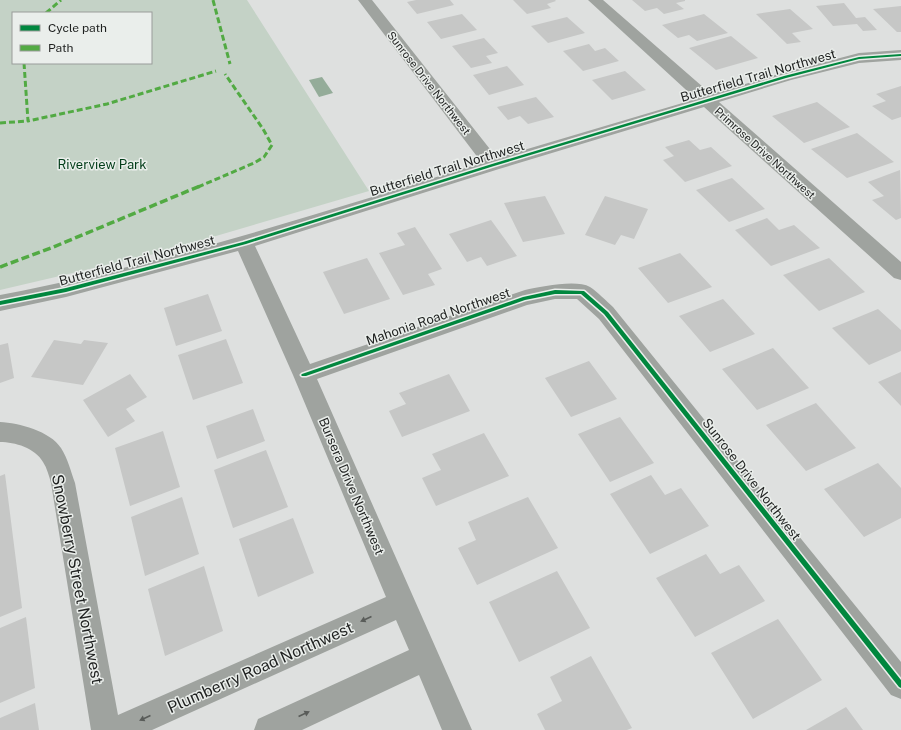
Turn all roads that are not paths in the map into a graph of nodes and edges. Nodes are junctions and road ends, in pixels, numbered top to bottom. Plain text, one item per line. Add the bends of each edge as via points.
1 (366, 0) edge
2 (595, 0) edge
3 (901, 55) edge
4 (707, 101) junction
5 (493, 165) junction
6 (244, 243) junction
7 (901, 273) edge
8 (582, 292) joint
9 (0, 304) edge
10 (304, 374) junction
11 (0, 432) edge
12 (402, 604) junction
13 (426, 657) junction
14 (901, 685) edge
15 (106, 730) edge
16 (118, 730) edge
17 (269, 730) edge
18 (457, 730) edge

1 - 5 street, Sunrose Drive Northwest
2 - 4 street, Primrose Drive Northwest
3 - 4 street, Butterfield Trail Northwest via 859,58
4 - 5 street, Butterfield Trail Northwest
4 - 7 street, Primrose Drive Northwest
5 - 6 street, Butterfield Trail Northwest
6 - 9 street, Butterfield Trail Northwest via 66,290
6 - 10 street, Bursera Drive Northwest
8 - 10 street, Mahonia Road Northwest via 555,292 525,298
8 - 14 street, Sunrose Drive Northwest via 606,313
10 - 12 street, Bursera Drive Northwest
11 - 15 street, Snowberry Street Northwest via 32,439 52,455 64,483
12 - 13 street, Bursera Drive Northwest
12 -> 16 street, Plumberry Road Northwest
17 -> 13 street
13 - 18 street, Bursera Drive Northwest

